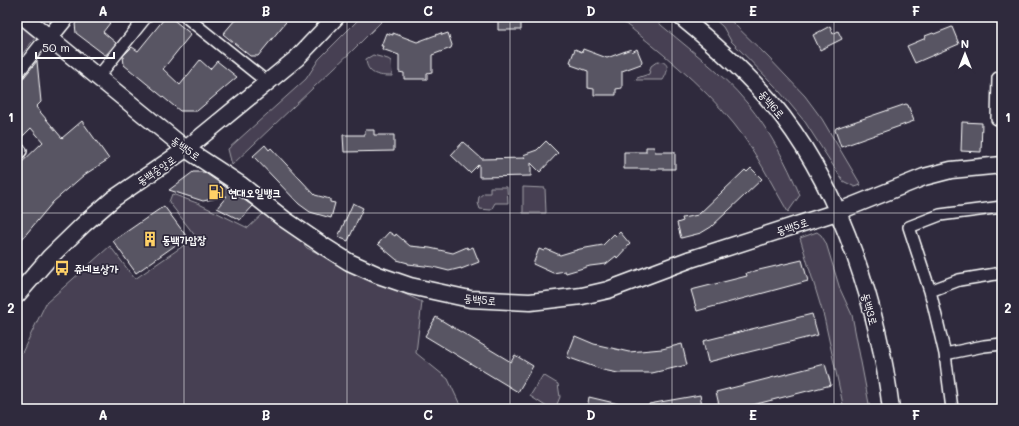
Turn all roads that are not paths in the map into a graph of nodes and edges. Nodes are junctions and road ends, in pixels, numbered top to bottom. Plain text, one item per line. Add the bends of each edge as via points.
1 (24, 17) edge
2 (66, 17) edge
3 (146, 17) edge
4 (186, 17) edge
5 (336, 17) edge
6 (681, 17) edge
7 (45, 41) junction
8 (17, 74) edge
9 (98, 77) junction
10 (1002, 78) edge
11 (267, 82) junction
12 (1002, 119) edge
13 (186, 150) junction
14 (1002, 165) edge
15 (1002, 207) edge
16 (837, 212) junction
17 (1002, 273) edge
18 (930, 290) junction
19 (17, 295) edge
20 (1002, 344) edge
21 (945, 354) junction
22 (891, 409) edge
23 (952, 409) edge

1 - 7 street, 동백5로
2 - 7 street
3 - 9 street
4 - 11 street
5 - 11 street, 동백중앙로 via 297,58
6 - 16 street, 동백6로 via 732,62 782,116 803,146
7 - 8 street
7 - 9 street, 동백5로
9 - 13 street, 동백5로
10 - 12 street via 998,78 997,119
11 - 13 street, 동백중앙로
13 - 16 street, 동백5로 via 241,185 284,219 349,262 410,286 470,299 530,302 608,290 691,259
13 - 19 street, 동백중앙로 via 113,199 50,258
14 - 16 street, 동백5로 via 952,170 924,177
15 - 18 street via 940,215 909,227
16 - 22 street, 동백3로 via 865,288 882,356
17 - 18 street via 959,280
18 - 21 street
20 - 21 street
21 - 23 street

